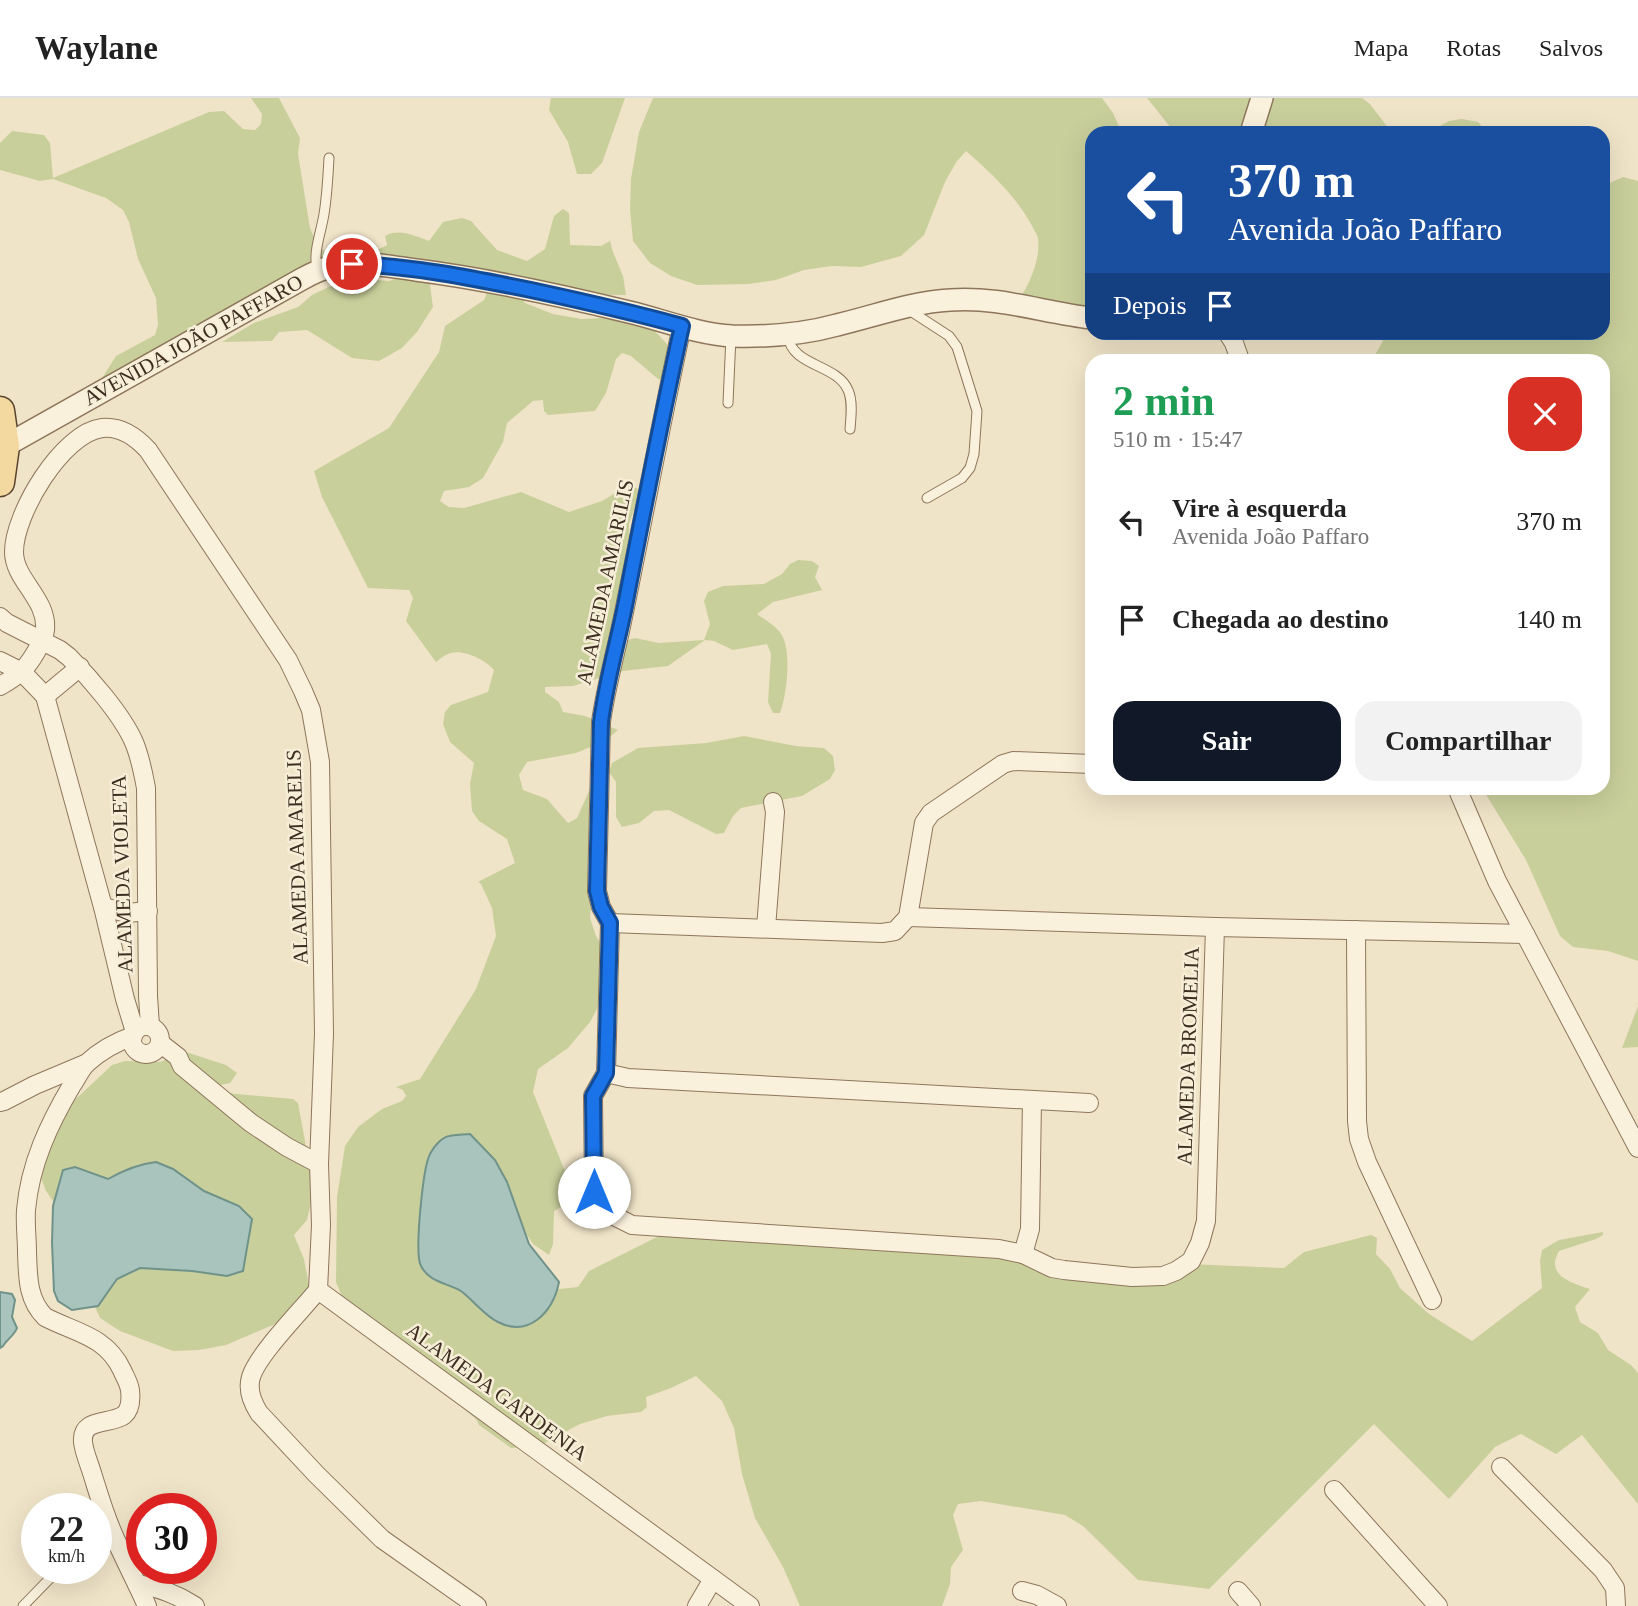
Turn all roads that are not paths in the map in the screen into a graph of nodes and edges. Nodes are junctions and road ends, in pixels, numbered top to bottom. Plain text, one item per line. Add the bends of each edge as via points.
1 (1262, 98) edge
2 (1253, 126) edge
3 (329, 158) dead end
4 (318, 271) junction
5 (905, 307) junction
6 (1085, 317) edge
7 (682, 326) junction
8 (788, 333) junction
9 (731, 336) junction
10 (728, 404) dead end
11 (0, 411) edge
12 (850, 429) dead end
13 (5, 446) junction
14 (0, 482) edge
15 (927, 498) dead end
16 (0, 617) edge
17 (42, 640) junction
18 (0, 661) edge
19 (80, 667) junction
20 (22, 672) junction
21 (0, 686) edge
22 (45, 696) junction
23 (1085, 764) edge
24 (1460, 795) edge
25 (772, 802) dead end
26 (103, 907) junction
27 (148, 911) junction
28 (908, 918) junction
29 (610, 923) junction
30 (1215, 927) junction
31 (766, 928) junction
32 (1356, 930) junction
33 (1525, 934) junction
34 (145, 1040) junction
35 (85, 1064) junction
36 (606, 1073) junction
37 (1032, 1100) junction
38 (0, 1102) edge
39 (1089, 1103) dead end
40 (1638, 1148) edge
41 (319, 1164) junction
42 (612, 1215) joint
43 (1023, 1254) junction
44 (318, 1290) junction
45 (1432, 1300) dead end
46 (1501, 1467) dead end
47 (1334, 1490) dead end
48 (95, 1493) edge
49 (112, 1536) edge
50 (126, 1562) edge
51 (713, 1579) junction
52 (44, 1584) edge
53 (137, 1584) joint
54 (1021, 1591) dead end
55 (1238, 1591) dead end
56 (23, 1606) edge
57 (147, 1606) edge
58 (195, 1606) edge
59 (477, 1606) edge
60 (696, 1606) edge
61 (750, 1606) edge
62 (1056, 1606) edge
63 (1251, 1606) edge
64 (1438, 1606) edge
65 (1616, 1606) edge

1 - 2 street
3 - 4 lane via 315,260
4 - 7 street, AVENIDA JOÃO PAFFARO via 352,264 452,275
4 - 13 street, AVENIDA JOÃO PAFFARO
5 - 6 street, AVENIDA JOÃO PAFFARO via 953,299
5 - 8 street, AVENIDA JOÃO PAFFARO
5 - 15 lane via 949,336 957,347 977,411 970,468
7 - 9 street, AVENIDA JOÃO PAFFARO
7 - 29 street, ALAMEDA AMARILIS via 604,697 597,891
8 - 9 street, AVENIDA JOÃO PAFFARO
8 - 12 lane via 793,351 836,376 848,389
9 - 10 lane
11 - 13 main road
13 - 14 main road
16 - 17 street, ALAMEDA VIOLETA
17 - 19 street, ALAMEDA VIOLETA
17 - 20 street
17 - 41 street, ALAMEDA AMARELIS via 44,613 14,558 17,531 41,480 59,457 91,430 121,430 148,450 288,660 311,710 320,762 324,1034
18 - 20 street
19 - 22 street
19 - 27 street, ALAMEDA VIOLETA via 123,721 141,764 146,789
20 - 21 street
20 - 22 street
22 - 26 street
23 - 28 street via 1003,764 931,813 924,824
24 - 33 street
25 - 31 street
26 - 27 street via 127,913
26 - 34 street via 125,999
27 - 34 street, ALAMEDA VIOLETA
28 - 30 street
28 - 31 street via 895,932 883,933
29 - 31 street
29 - 36 street, ALAMEDA AMARILIS
30 - 32 street, ALAMEDA BROMELIA
30 - 43 street, ALAMEDA BROMELIA via 1206,1221 1191,1261 1163,1276 1132,1277 1052,1268
32 - 33 street, ALAMEDA BROMELIA
32 - 45 street via 1359,1139
33 - 40 street
34 - 35 street via 114,1043
34 - 41 street via 178,1057 182,1066 251,1123
35 - 38 street
35 - 48 street via 41,1146 26,1212 29,1284 39,1311 111,1351 129,1386 130,1404 124,1415 94,1423 84,1436
36 - 37 street
36 - 42 street, ALAMEDA AMARILIS via 593,1096 594,1192
37 - 39 street
37 - 43 street via 1030,1229
41 - 44 street
42 - 43 street, ALAMEDA BROMELIA via 632,1225
44 - 51 street, ALAMEDA GARDENIA
44 - 59 street via 264,1353 251,1377 252,1402 382,1539
46 - 65 street via 1603,1570 1615,1588
47 - 64 street
49 - 50 street
51 - 60 street
51 - 61 street, ALAMEDA GARDENIA
52 - 56 lane
53 - 57 street
53 - 58 street via 158,1587
54 - 62 street
55 - 63 street

